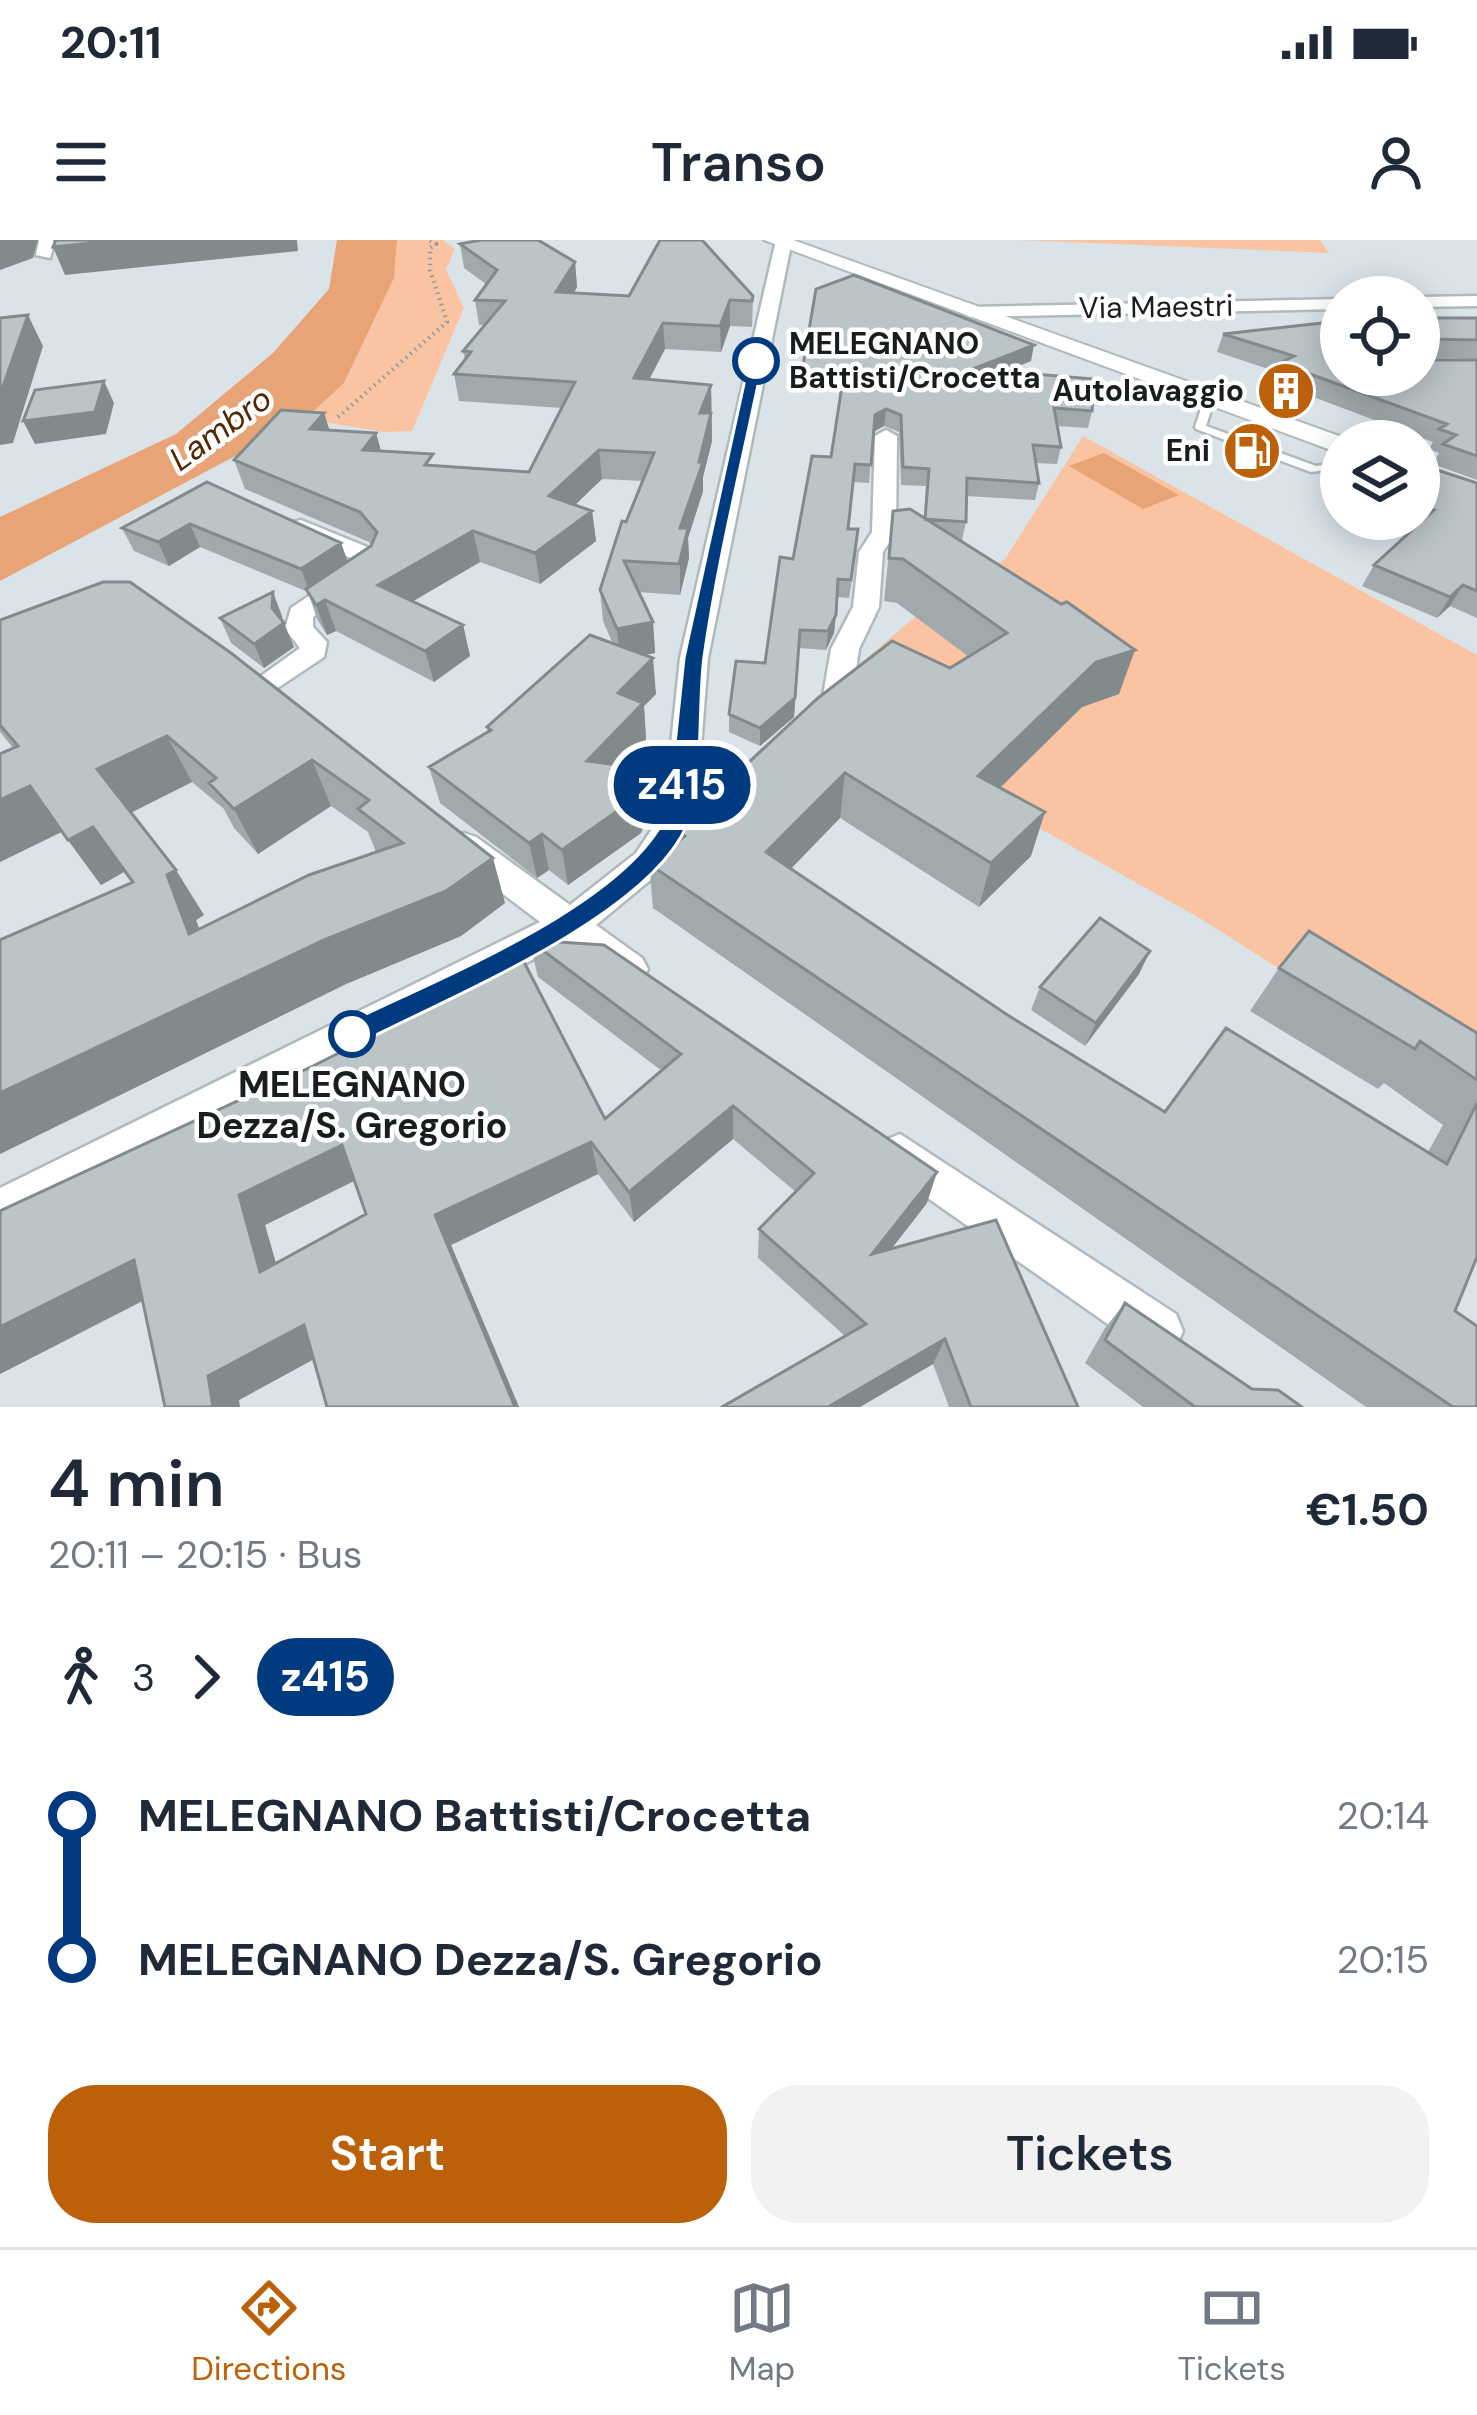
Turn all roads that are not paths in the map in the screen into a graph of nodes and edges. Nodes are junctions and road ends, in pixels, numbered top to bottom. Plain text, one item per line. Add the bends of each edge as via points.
1 (780, 241) edge
2 (1440, 302) edge
3 (1474, 302) edge
4 (1320, 304) edge
5 (970, 312) junction
6 (1210, 397) junction
7 (886, 436) dead end
8 (1320, 436) edge
9 (1320, 469) edge
10 (276, 516) edge
11 (230, 664) edge
12 (802, 736) edge
13 (712, 800) edge
14 (680, 811) junction
15 (437, 825) edge
16 (566, 926) junction
17 (664, 992) edge
18 (859, 1126) edge
19 (0, 1211) edge
20 (1191, 1354) edge

1 - 5 street
1 - 14 street via 694,658
2 - 3 street
4 - 5 street, Via Maestri
5 - 6 street
6 - 8 street
6 - 9 lane via 1200,427
7 - 12 street via 884,532 871,552 868,598 827,714
10 - 11 street via 363,554 368,565 301,614 299,629 314,651 273,695
13 - 14 street
14 - 16 street via 650,859
15 - 16 street
16 - 17 street
16 - 19 street
18 - 20 street

